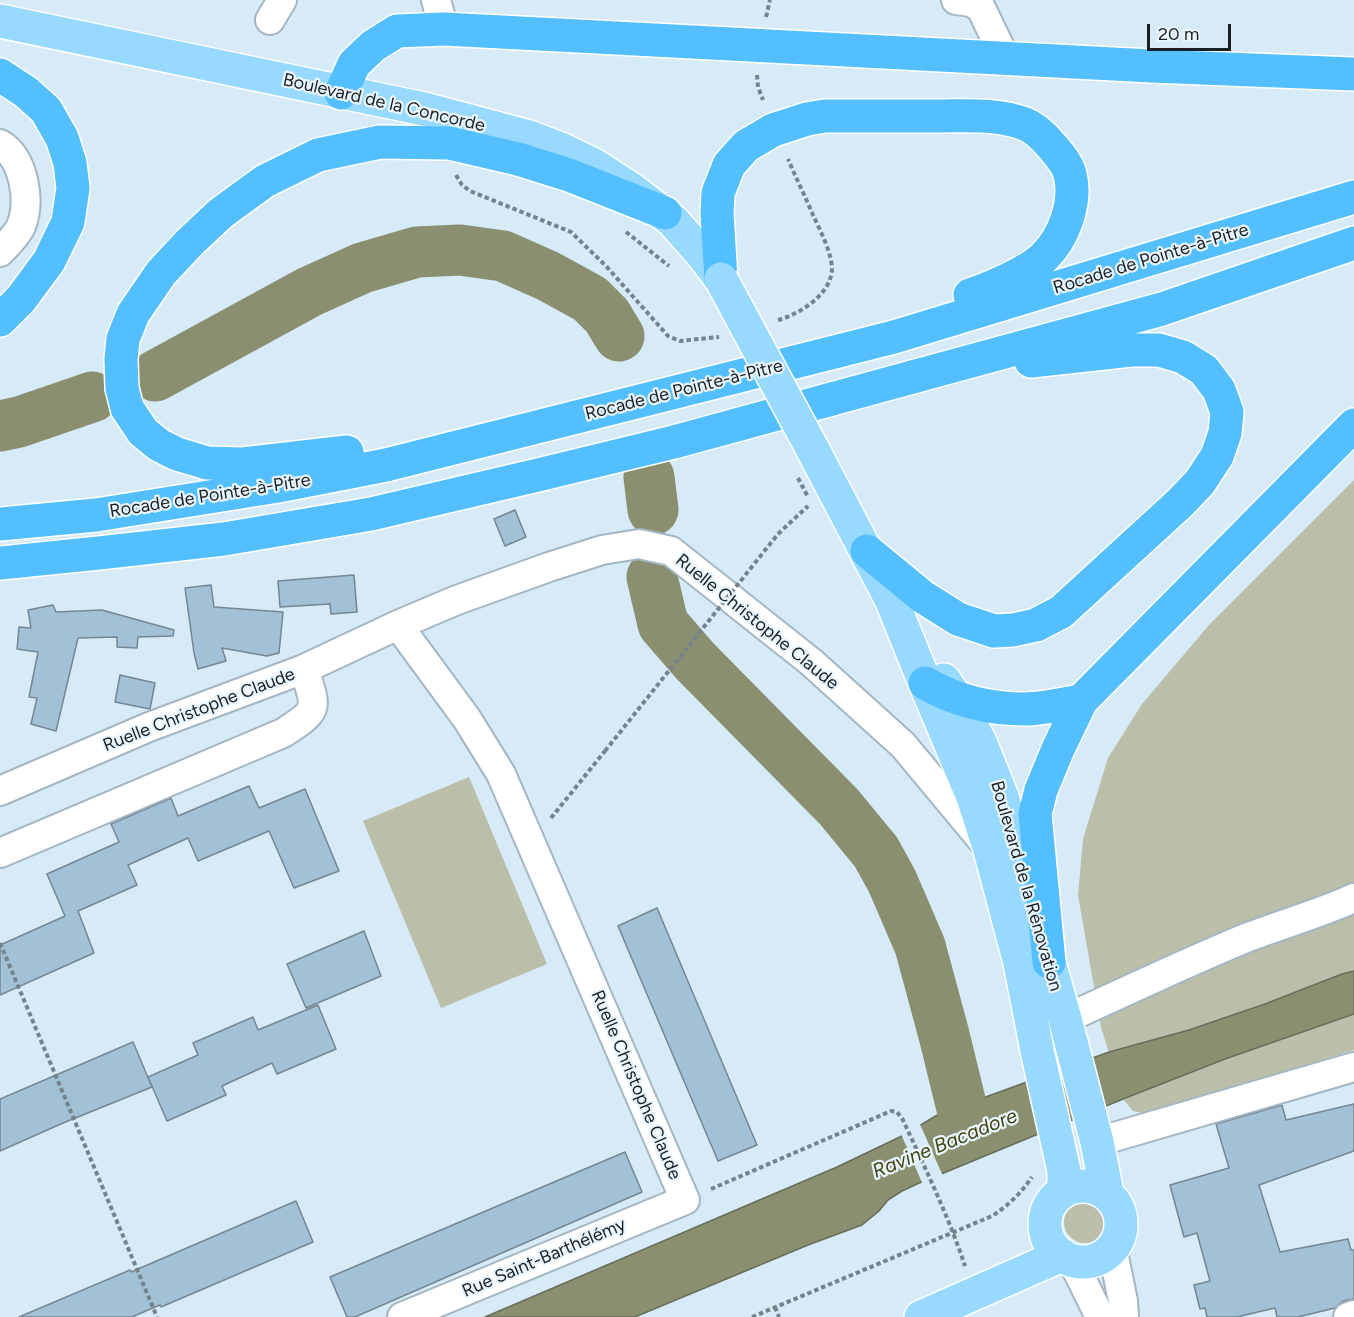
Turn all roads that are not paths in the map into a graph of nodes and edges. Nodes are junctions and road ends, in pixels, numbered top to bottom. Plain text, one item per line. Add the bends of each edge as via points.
1 (956, 0) edge
2 (440, 14) edge
3 (0, 21) edge
4 (1005, 58) junction
5 (1354, 74) edge
6 (0, 75) edge
7 (341, 93) junction
8 (0, 144) edge
9 (1354, 197) edge
10 (664, 213) junction
11 (1354, 243) edge
12 (0, 252) edge
13 (722, 279) junction
14 (0, 320) edge
15 (894, 337) junction
16 (884, 384) junction
17 (1354, 425) edge
18 (468, 445) junction
19 (813, 450) joint
20 (0, 524) edge
21 (867, 551) junction
22 (0, 563) edge
23 (892, 601) junction
24 (398, 625) junction
25 (304, 669) junction
26 (925, 683) junction
27 (957, 699) junction
28 (1081, 701) junction
29 (0, 791) edge
30 (990, 850) junction
31 (0, 853) edge
32 (1354, 898) edge
33 (1049, 962) junction
34 (1065, 1019) junction
35 (1354, 1067) edge
36 (1102, 1167) junction
37 (1055, 1177) junction
38 (685, 1200) joint
39 (1045, 1224) junction
40 (1112, 1247) junction
41 (1067, 1258) junction
42 (1014, 1277) junction
43 (1354, 1315) edge
44 (402, 1317) edge
45 (921, 1317) edge
46 (1100, 1317) edge
47 (1124, 1317) edge
48 (1348, 1317) edge

1 - 4 street via 981,8
2 - 4 highway
2 - 7 highway via 397,31 373,46 354,64
3 - 7 main road, Boulevard de la Concorde
4 - 5 highway
6 - 14 highway via 46,110 62,138 73,188 68,222 50,261
7 - 10 main road, Boulevard de la Concorde via 424,109 529,137 594,165
8 - 12 street via 8,148 25,183 25,211 20,228
9 - 15 highway, Rocade de Pointe-à-Pitre
10 - 13 main road, Boulevard de la Concorde
10 - 18 highway via 569,175 449,143 380,142 318,155 265,181 206,227 161,273 133,314 123,339 122,388 128,408 143,432 177,454 207,463 243,464 395,446
11 - 16 highway via 1162,309
13 - 15 highway via 718,193 729,165 746,146 773,130 825,116 991,116 1028,125 1040,133 1070,173 1072,200 1057,243 1024,271 928,310
13 - 19 main road, Boulevard de la Concorde, bridge
15 - 18 highway, Rocade de Pointe-à-Pitre
16 - 21 highway via 1057,357 1159,350 1183,357 1204,370 1219,390 1227,412 1225,433 1217,456 1180,503 1080,596 1036,625 994,631 958,619 923,597
16 - 22 highway via 674,442 371,514 224,538
17 - 28 highway
18 - 20 highway, Rocade de Pointe-à-Pitre via 278,486 96,515
19 - 21 main road, Boulevard de la Rénovation
21 - 23 main road, Boulevard de la Rénovation
23 - 26 main road, Boulevard de la Rénovation
23 - 27 main road, Boulevard de la Rénovation
24 - 25 street, Ruelle Christophe Claude
24 - 30 street, Ruelle Christophe Claude via 457,600 603,550 639,544 671,551 811,662 903,745
24 - 38 street, Ruelle Christophe Claude via 467,719 501,774
25 - 29 street, Ruelle Christophe Claude via 149,727
25 - 31 street via 313,708 283,733
26 - 27 highway
26 - 30 main road, Boulevard de la Rénovation via 973,797
27 - 28 highway via 1025,709
27 - 33 main road, Boulevard de la Rénovation via 1002,797
28 - 33 highway via 1041,790 1035,814
30 - 37 main road, Boulevard de la Rénovation via 1020,963
32 - 34 street via 1217,950
33 - 34 main road, Boulevard de la Rénovation
34 - 36 main road, Boulevard de la Rénovation
35 - 36 street
36 - 37 main road via 1097,1188 1074,1186
36 - 40 main road, Boulevard de la Rénovation via 1120,1211 1120,1234
37 - 39 main road via 1054,1199
38 - 44 street, Rue Saint-Barthélémy
39 - 41 main road via 1051,1245
39 - 42 main road
40 - 41 main road via 1091,1261
40 - 47 street
41 - 42 main road
41 - 46 street
42 - 45 main road
43 - 48 street

